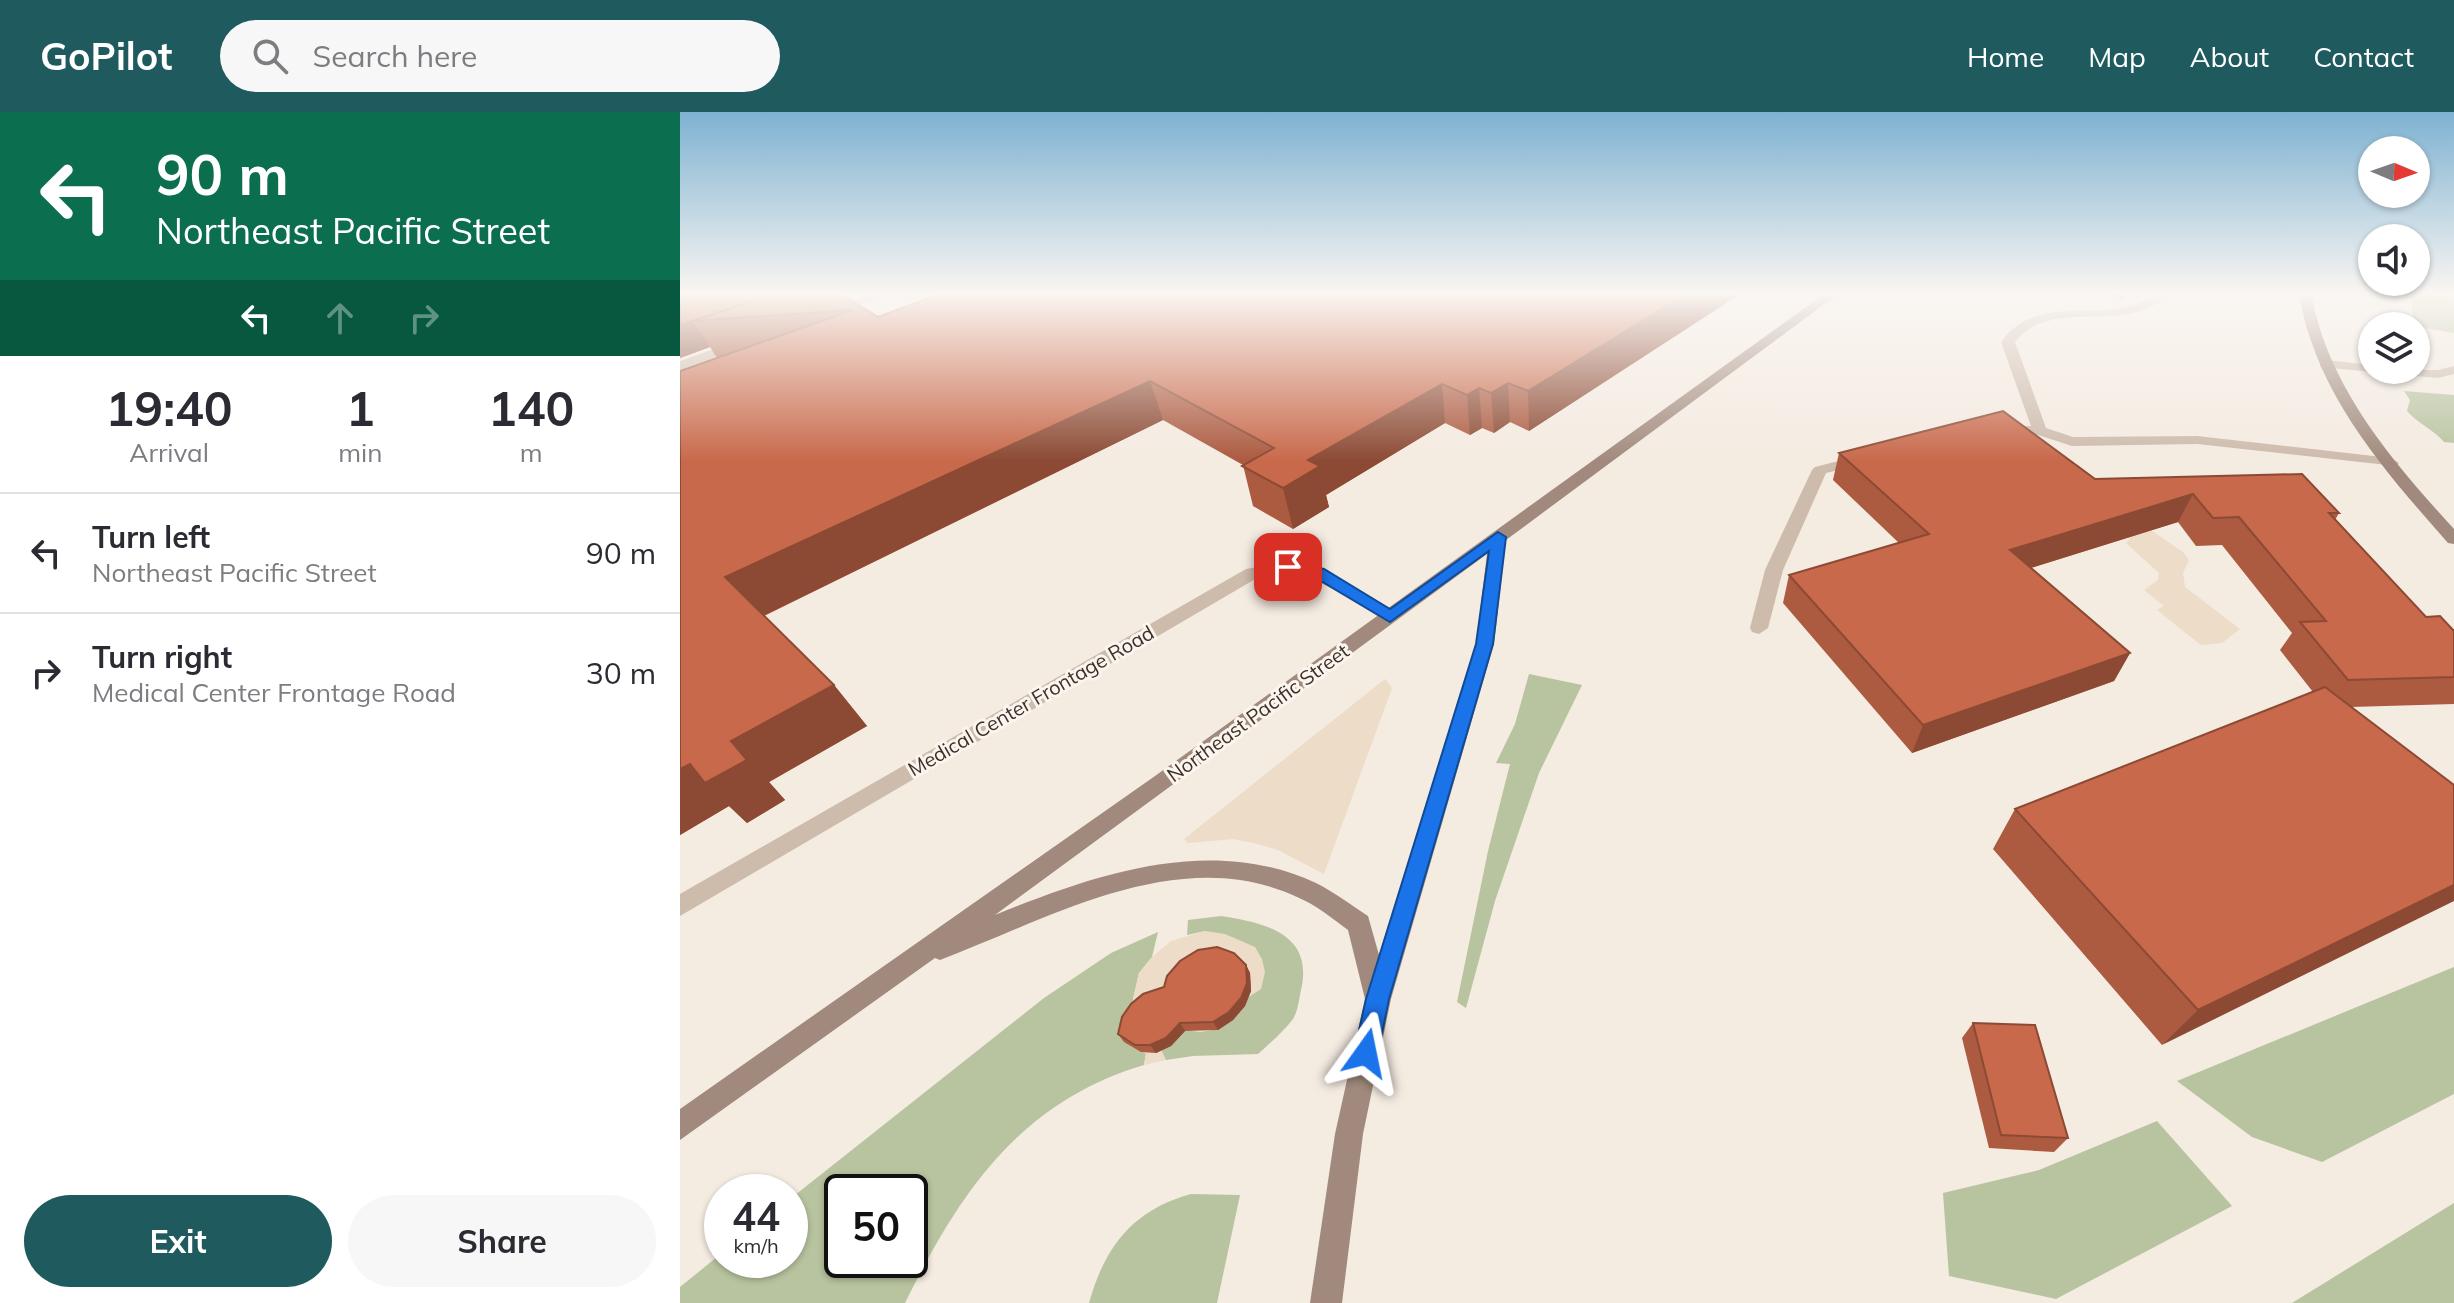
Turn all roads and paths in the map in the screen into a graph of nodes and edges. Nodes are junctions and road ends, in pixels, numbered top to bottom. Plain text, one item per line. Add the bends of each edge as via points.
1 (724, 350) edge
2 (1756, 350) edge
3 (2011, 350) edge
4 (2320, 350) edge
5 (2325, 364) junction
6 (680, 366) edge
7 (2358, 368) edge
8 (2454, 370) edge
9 (2430, 373) edge
10 (1988, 429) edge
11 (2040, 431) junction
12 (1881, 455) edge
13 (2391, 463) junction
14 (1498, 537) junction
15 (2454, 539) edge
16 (1390, 616) junction
17 (1759, 628) dead end
18 (680, 906) edge
19 (907, 963) junction
20 (1378, 999) junction
21 (680, 1126) edge
22 (1326, 1303) edge

1 - 6 street
2 - 14 main road, Northeast Pacific Street
3 - 11 street
4 - 5 main road
5 - 7 street
5 - 13 main road
8 - 9 street
10 - 11 street
11 - 13 street via 2072,442 2197,440
12 - 17 street via 1820,470 1774,570
13 - 15 main road
14 - 16 main road, Northeast Pacific Street
14 - 20 main road via 1485,644
16 - 18 street, Medical Center Frontage Road via 1318,573 1288,567 1252,573
16 - 19 main road, Northeast Pacific Street
19 - 20 main road via 1080,895 1154,873 1222,869 1297,886 1359,924
19 - 21 main road, Northeast Pacific Street
20 - 22 main road via 1349,1134

